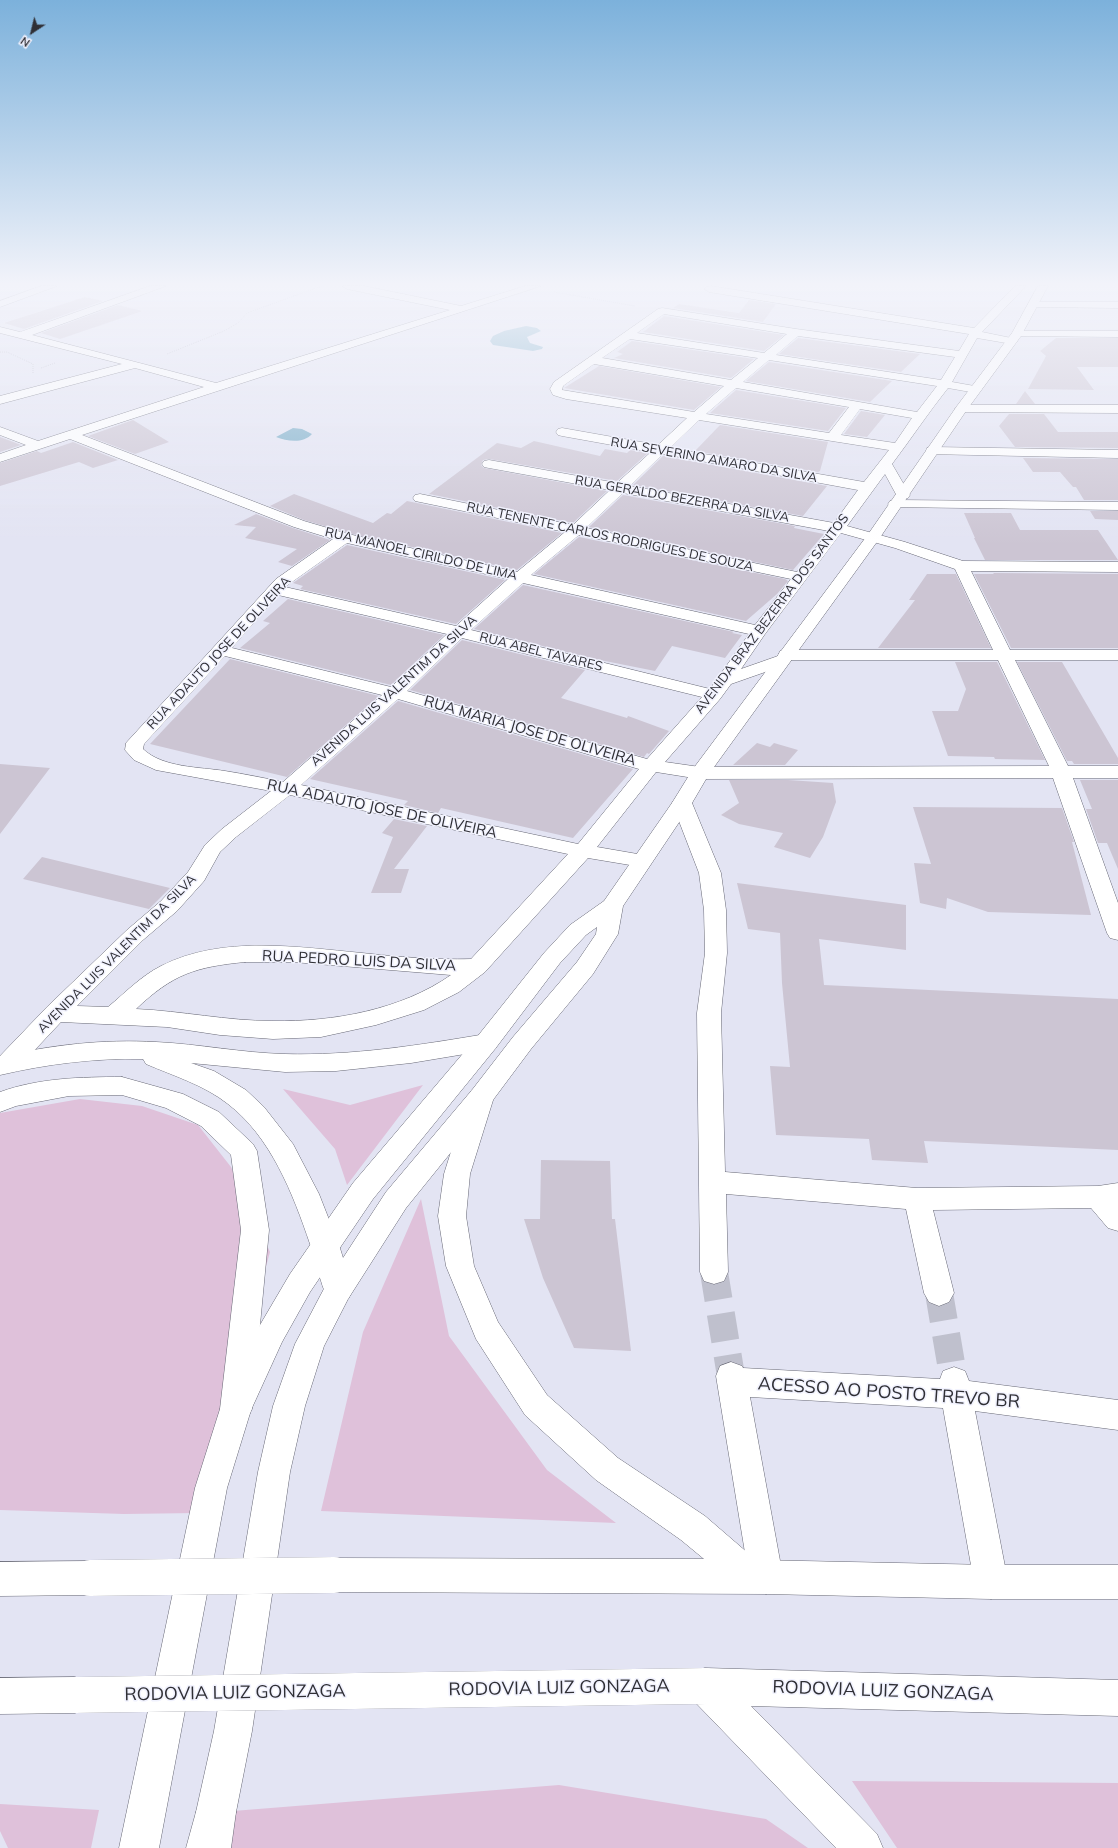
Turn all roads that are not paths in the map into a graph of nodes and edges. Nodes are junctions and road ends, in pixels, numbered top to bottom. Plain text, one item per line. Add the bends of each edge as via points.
1 (105, 372) edge
2 (165, 372) edge
3 (263, 372) edge
4 (575, 372) edge
5 (662, 372) edge
6 (749, 372) edge
7 (867, 372) edge
8 (952, 372) edge
9 (989, 372) edge
10 (945, 384) junction
11 (735, 385) junction
12 (216, 387) junction
13 (976, 389) junction
14 (0, 400) edge
15 (857, 405) junction
16 (962, 409) junction
17 (1118, 409) edge
18 (697, 415) junction
19 (920, 416) junction
20 (0, 431) edge
21 (562, 432) dead end
22 (70, 435) junction
23 (833, 437) junction
24 (36, 445) junction
25 (899, 448) junction
26 (660, 450) junction
27 (932, 451) junction
28 (1118, 454) edge
29 (0, 458) edge
30 (489, 464) dead end
31 (886, 464) junction
32 (620, 487) junction
33 (866, 487) junction
34 (420, 498) dead end
35 (899, 500) junction
36 (1118, 506) edge
37 (838, 528) junction
38 (575, 531) junction
39 (874, 536) junction
40 (344, 538) junction
41 (961, 566) junction
42 (1118, 567) edge
43 (520, 577) junction
44 (801, 577) junction
45 (274, 589) junction
46 (759, 631) junction
47 (460, 632) junction
48 (221, 650) junction
49 (1118, 654) edge
50 (1005, 655) junction
51 (784, 658) junction
52 (719, 687) junction
53 (396, 693) junction
54 (651, 766) junction
55 (1061, 772) junction
56 (1118, 772) edge
57 (700, 773) junction
58 (288, 787) junction
59 (682, 803) junction
60 (582, 852) junction
61 (642, 862) junction
62 (612, 906) junction
63 (1117, 927) edge
64 (477, 967) junction
65 (55, 1013) junction
66 (114, 1016) junction
67 (486, 1043) junction
68 (135, 1050) junction
69 (5, 1062) edge
70 (481, 1097) junction
71 (0, 1102) edge
72 (712, 1182) junction
73 (1108, 1196) edge
74 (917, 1199) junction
75 (1118, 1220) edge
76 (325, 1245) junction
77 (714, 1272) tunnel mouth
78 (338, 1290) junction
79 (939, 1293) tunnel mouth
80 (956, 1388) junction
81 (236, 1409) junction
82 (1118, 1415) edge
83 (758, 1577) junction
84 (0, 1579) edge
85 (991, 1582) junction
86 (1118, 1582) edge
87 (705, 1686) junction
88 (0, 1696) edge
89 (1118, 1698) edge
90 (214, 1830) edge
91 (139, 1848) edge
92 (206, 1848) edge
93 (863, 1848) edge

1 - 14 main road
2 - 12 main road
3 - 12 main road
4 - 18 main road via 558,384 557,392
5 - 11 main road
6 - 11 main road, AVENIDA LUIS VALENTIM DA SILVA
7 - 10 main road
8 - 10 main road, AVENIDA BRAZ BEZERRA DOS SANTOS
9 - 13 main road
10 - 13 main road
10 - 19 main road, AVENIDA BRAZ BEZERRA DOS SANTOS
11 - 15 main road
11 - 18 main road, AVENIDA LUIS VALENTIM DA SILVA
12 - 22 main road
13 - 16 main road
15 - 19 main road
15 - 23 main road
16 - 17 main road
16 - 27 main road
18 - 23 main road
18 - 26 main road, AVENIDA LUIS VALENTIM DA SILVA
19 - 25 main road, AVENIDA BRAZ BEZERRA DOS SANTOS
20 - 24 main road
21 - 26 main road, RUA SEVERINO AMARO DA SILVA
22 - 24 main road
22 - 40 main road, RUA MANOEL CIRILDO DE LIMA via 299,524
23 - 25 main road
24 - 29 main road
25 - 31 main road, AVENIDA BRAZ BEZERRA DOS SANTOS
26 - 32 main road, AVENIDA LUIS VALENTIM DA SILVA
26 - 33 main road, RUA SEVERINO AMARO DA SILVA
27 - 28 main road
27 - 35 main road
30 - 32 main road, RUA GERALDO BEZERRA DA SILVA
31 - 33 main road, AVENIDA BRAZ BEZERRA DOS SANTOS
31 - 35 main road
32 - 37 main road, RUA GERALDO BEZERRA DA SILVA
32 - 38 main road, AVENIDA LUIS VALENTIM DA SILVA
33 - 37 main road, AVENIDA BRAZ BEZERRA DOS SANTOS
34 - 38 main road, RUA TENENTE CARLOS RODRIGUES DE SOUZA
35 - 36 main road
35 - 39 main road
37 - 39 main road, RUA GERALDO BEZERRA DA SILVA
37 - 44 main road, AVENIDA BRAZ BEZERRA DOS SANTOS
38 - 43 main road, AVENIDA LUIS VALENTIM DA SILVA
38 - 44 main road, RUA TENENTE CARLOS RODRIGUES DE SOUZA
39 - 41 main road, RUA GERALDO BEZERRA DA SILVA
39 - 51 main road
40 - 43 main road, RUA MANOEL CIRILDO DE LIMA
40 - 45 main road, RUA ADAUTO JOSE DE OLIVEIRA
41 - 42 main road
41 - 50 main road
43 - 46 main road, RUA MANOEL CIRILDO DE LIMA
43 - 47 main road, AVENIDA LUIS VALENTIM DA SILVA
44 - 46 main road, AVENIDA BRAZ BEZERRA DOS SANTOS
45 - 47 main road, RUA ABEL TAVARES
45 - 48 main road, RUA ADAUTO JOSE DE OLIVEIRA
46 - 52 main road, AVENIDA BRAZ BEZERRA DOS SANTOS
47 - 52 main road, RUA ABEL TAVARES
47 - 53 main road, AVENIDA LUIS VALENTIM DA SILVA
48 - 53 main road, RUA MARIA JOSE DE OLIVEIRA
48 - 58 main road, RUA ADAUTO JOSE DE OLIVEIRA via 135,743 134,750 145,760 166,766
49 - 50 main road
50 - 51 main road
50 - 55 main road
51 - 52 main road
51 - 57 main road
52 - 54 main road, AVENIDA BRAZ BEZERRA DOS SANTOS
53 - 54 main road, RUA MARIA JOSE DE OLIVEIRA
53 - 58 main road, AVENIDA LUIS VALENTIM DA SILVA
54 - 57 main road, RUA MARIA JOSE DE OLIVEIRA
54 - 60 main road, AVENIDA BRAZ BEZERRA DOS SANTOS
55 - 56 main road, RUA MARIA JOSE DE OLIVEIRA
55 - 57 main road, RUA MARIA JOSE DE OLIVEIRA
55 - 63 main road
57 - 59 main road
58 - 60 main road, RUA ADAUTO JOSE DE OLIVEIRA
58 - 65 main road, AVENIDA LUIS VALENTIM DA SILVA via 212,849 197,876 169,906 134,935
59 - 61 main road
59 - 72 main road via 710,873 715,910 716,953 709,1013
60 - 61 main road, RUA ADAUTO JOSE DE OLIVEIRA
60 - 64 main road, AVENIDA BRAZ BEZERRA DOS SANTOS
61 - 62 main road
62 - 67 main road via 578,930 552,958
62 - 70 main road via 607,934 585,968 522,1042
64 - 66 main road, AVENIDA BRAZ BEZERRA DOS SANTOS via 451,986 416,1004 368,1019 321,1028 273,1030
64 - 66 main road, RUA PEDRO LUIS DA SILVA via 444,968 274,955 212,958 176,969 152,982
65 - 66 main road, AVENIDA BRAZ BEZERRA DOS SANTOS
65 - 69 main road, AVENIDA LUIS VALENTIM DA SILVA
67 - 68 main road via 353,1062 284,1063
67 - 76 main road via 363,1191
68 - 69 main road
68 - 76 main road via 205,1078 237,1097 255,1114 284,1151 305,1194
70 - 78 main road via 396,1200
70 - 83 main road via 457,1174 452,1216 460,1266 486,1330 536,1405 607,1469 693,1528
71 - 81 main road via 69,1087 122,1086 174,1101 210,1119 244,1151 255,1230
72 - 74 main road
72 - 77 main road
73 - 74 main road
73 - 75 main road
74 - 79 main road
76 - 78 main road
76 - 81 main road via 271,1334
78 - 90 main road via 310,1344 289,1406 274,1472
80 - 82 main road, ACESSO AO POSTO TREVO BR
80 - 83 main road, ACESSO AO POSTO TREVO BR via 732,1379
80 - 85 main road
81 - 91 main road via 211,1488
83 - 84 main road, bridge via 334,1575
83 - 85 main road
85 - 86 main road
87 - 88 main road, RODOVIA LUIZ GONZAGA, bridge
87 - 89 main road, RODOVIA LUIZ GONZAGA
87 - 93 main road
90 - 92 main road

